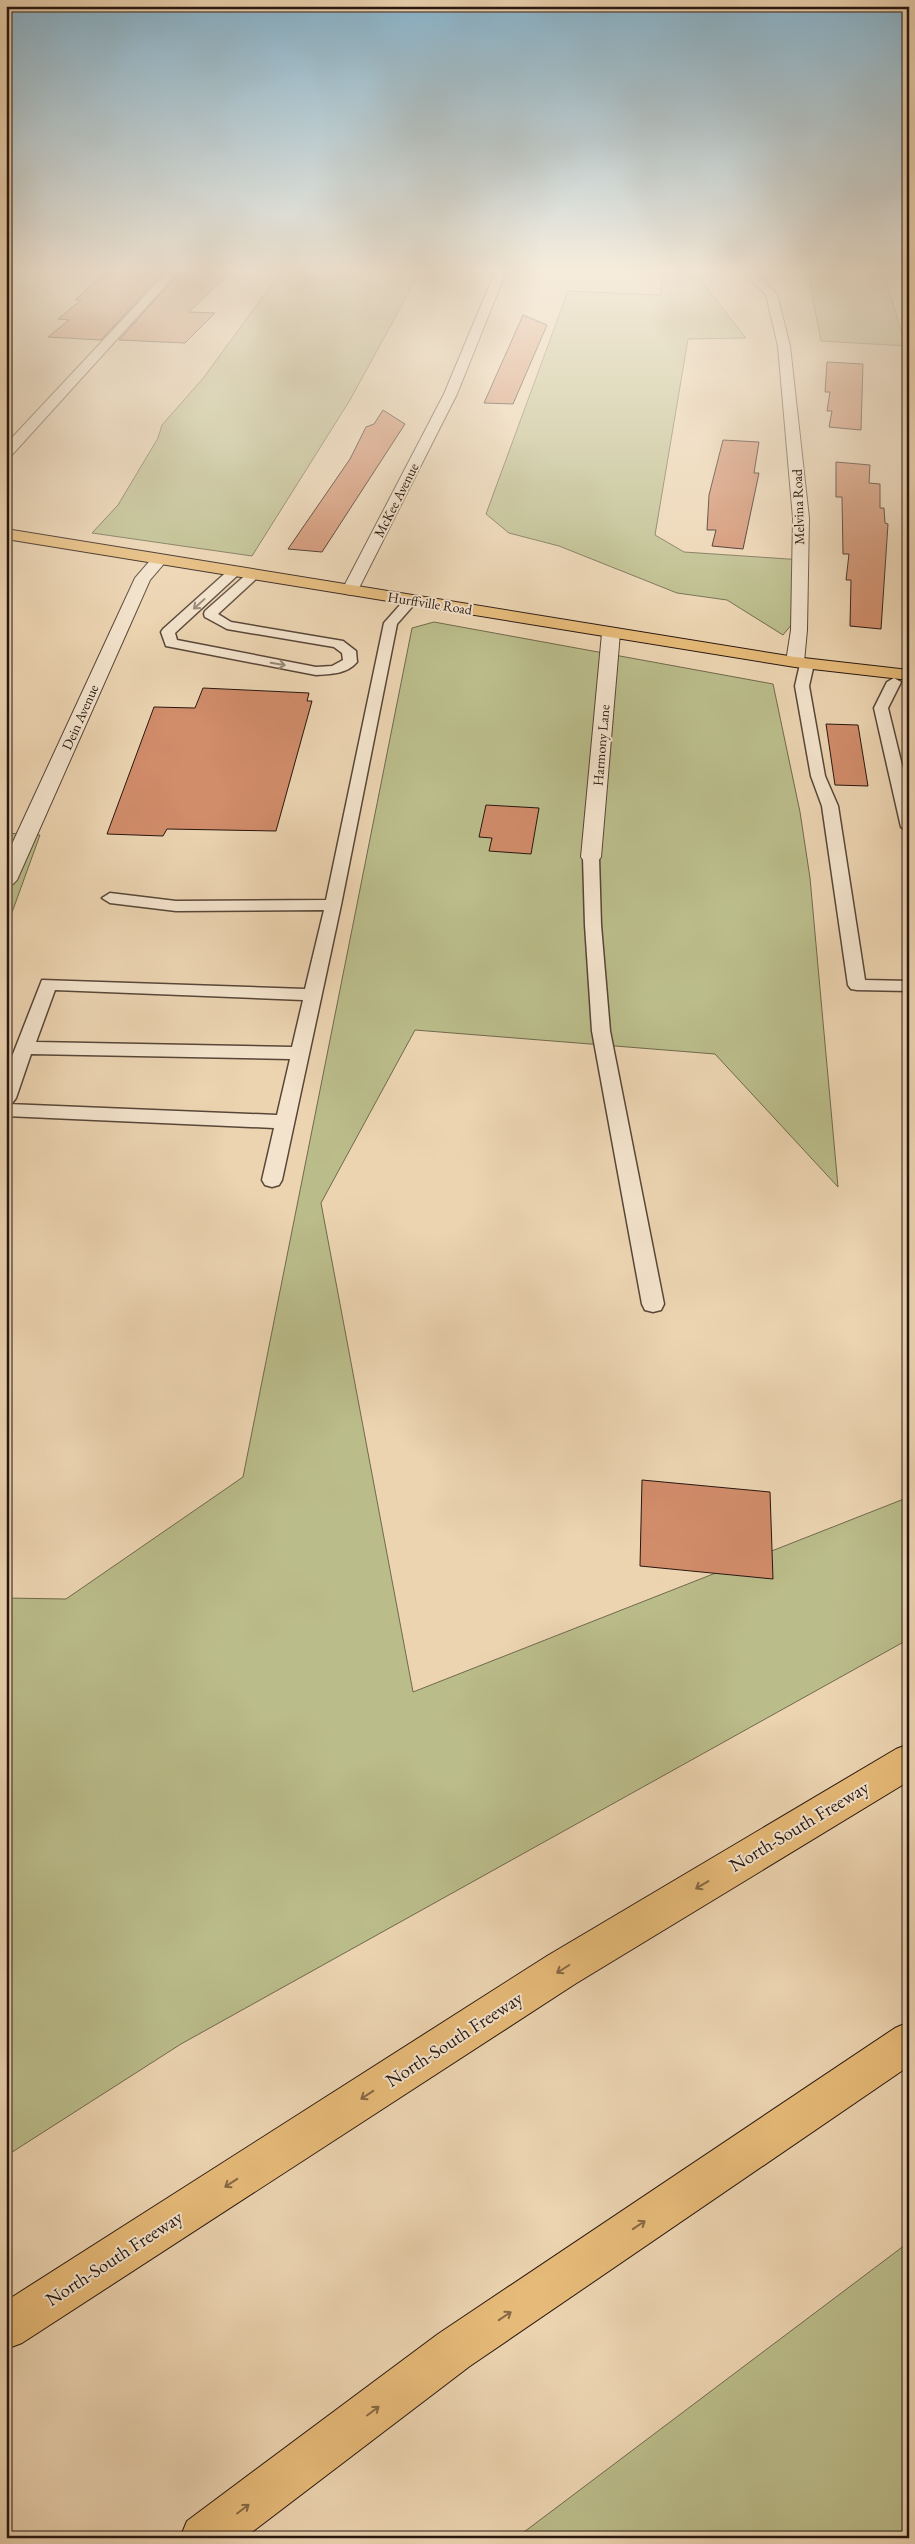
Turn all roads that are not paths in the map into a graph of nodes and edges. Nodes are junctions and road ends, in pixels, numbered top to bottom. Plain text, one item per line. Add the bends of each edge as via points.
1 (63, 391) edge
2 (450, 391) edge
3 (788, 391) edge
4 (6, 453) edge
5 (6, 534) edge
6 (160, 559) junction
7 (235, 571) junction
8 (253, 575) junction
9 (350, 590) junction
10 (412, 600) junction
11 (227, 624) junction
12 (168, 632) junction
13 (611, 633) junction
14 (801, 663) junction
15 (904, 681) edge
16 (890, 749) junction
17 (909, 750) edge
18 (909, 827) edge
19 (591, 857) joint
20 (6, 880) edge
21 (110, 898) dead end
22 (333, 905) junction
23 (909, 986) edge
24 (313, 995) junction
25 (24, 1048) junction
26 (300, 1053) junction
27 (6, 1098) edge
28 (6, 1110) edge
29 (285, 1122) junction
30 (272, 1180) dead end
31 (653, 1304) dead end
32 (909, 1761) edge
33 (909, 2042) edge
34 (6, 2327) edge
35 (204, 2538) edge

1 - 4 street
2 - 9 street, McKee Avenue
3 - 14 street, Melvina Road via 801,518
5 - 6 main road, Hurffville Road
6 - 7 main road, Hurffville Road
6 - 20 street, Dein Avenue via 143,578
7 - 8 main road, Hurffville Road
7 -> 12 lane
8 - 9 main road, Hurffville Road
8 - 11 lane via 210,614
9 - 10 main road, Hurffville Road
10 - 13 main road, Hurffville Road
10 - 22 lane via 391,623
11 - 12 lane via 190,624
12 -> 11 lane via 172,643 190,648 316,672 335,670 350,662 349,651 338,644
13 - 14 main road, Hurffville Road
13 - 19 street, Harmony Lane
14 - 15 main road, Hurffville Road
14 - 23 lane via 818,776 830,806 857,985
15 - 16 lane via 881,708
16 - 17 lane
16 - 18 lane
19 - 31 lane via 601,1031
21 - 22 lane via 176,906
22 - 24 lane
24 - 25 lane via 48,984
24 - 26 lane
25 - 26 lane
25 - 27 lane
26 - 29 lane
28 - 29 lane
29 - 30 lane
32 -> 34 main road, North-South Freeway via 561,1970
35 -> 33 main road via 454,2350

